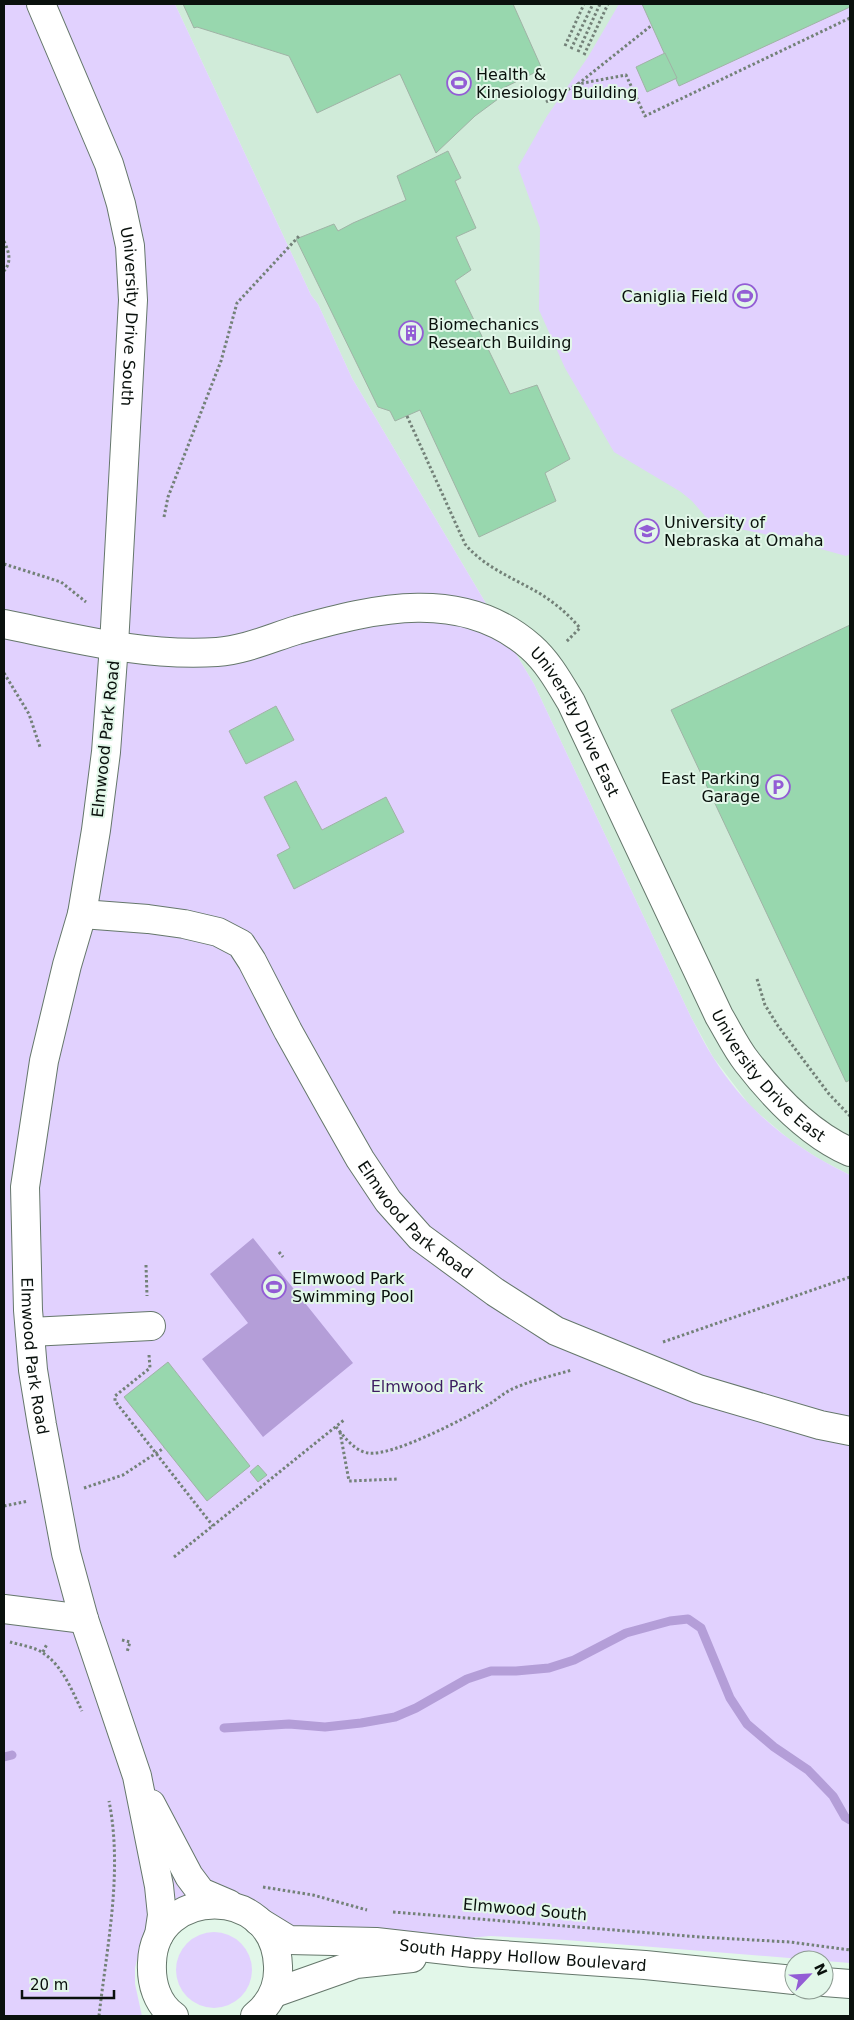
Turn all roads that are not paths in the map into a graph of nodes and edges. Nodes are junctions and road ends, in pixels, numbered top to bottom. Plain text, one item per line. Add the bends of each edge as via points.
1 (41, 4) edge
2 (4, 624) edge
3 (114, 646) junction
4 (82, 914) junction
5 (850, 1152) edge
6 (150, 1326) road end
7 (30, 1332) junction
8 (850, 1430) edge
9 (4, 1609) edge
10 (84, 1619) junction
11 (137, 1776) junction
12 (235, 1906) junction
13 (258, 1921) junction
14 (159, 1935) junction
15 (473, 1953) junction
16 (784, 1979) edge
17 (834, 1983) edge
18 (850, 1984) edge
19 (274, 1993) junction
20 (156, 2005) edge
21 (174, 2016) edge
22 (255, 2016) edge

1 - 3 street, University Drive South via 109,164 131,256 133,300
2 - 3 street, Elmwood Park Road
3 - 4 street, Elmwood Park Road via 106,752
3 - 5 street, University Drive East via 173,652 218,652 355,614 402,608 469,612 505,628 543,660 571,702 719,1016 746,1061 804,1122
4 - 7 street, Elmwood Park Road via 44,1061 25,1187
4 - 8 street, Elmwood Park Road via 184,924 218,932 240,944 340,1125 388,1200 420,1237 495,1292 556,1331 698,1389 820,1425
6 - 7 street
7 - 10 street, Elmwood Park Road via 32,1370 66,1553
9 - 10 street
10 - 11 street, Elmwood Park Road
11 - 12 street, Elmwood Park Road via 189,1876 201,1892
11 - 14 street, Elmwood Park Road via 159,1886 162,1915
12 - 13 street, South Happy Hollow Boulevard
12 - 14 street via 213,1903 192,1907 173,1918
13 - 15 street, South Happy Hollow Boulevard via 289,1940 376,1942
13 - 19 street via 271,1936 277,1954 278,1974
14 - 20 street via 152,1954 151,1975
15 - 16 street, South Happy Hollow Boulevard
15 - 19 street via 356,1964
17 - 18 street
19 - 22 street
20 - 21 street

